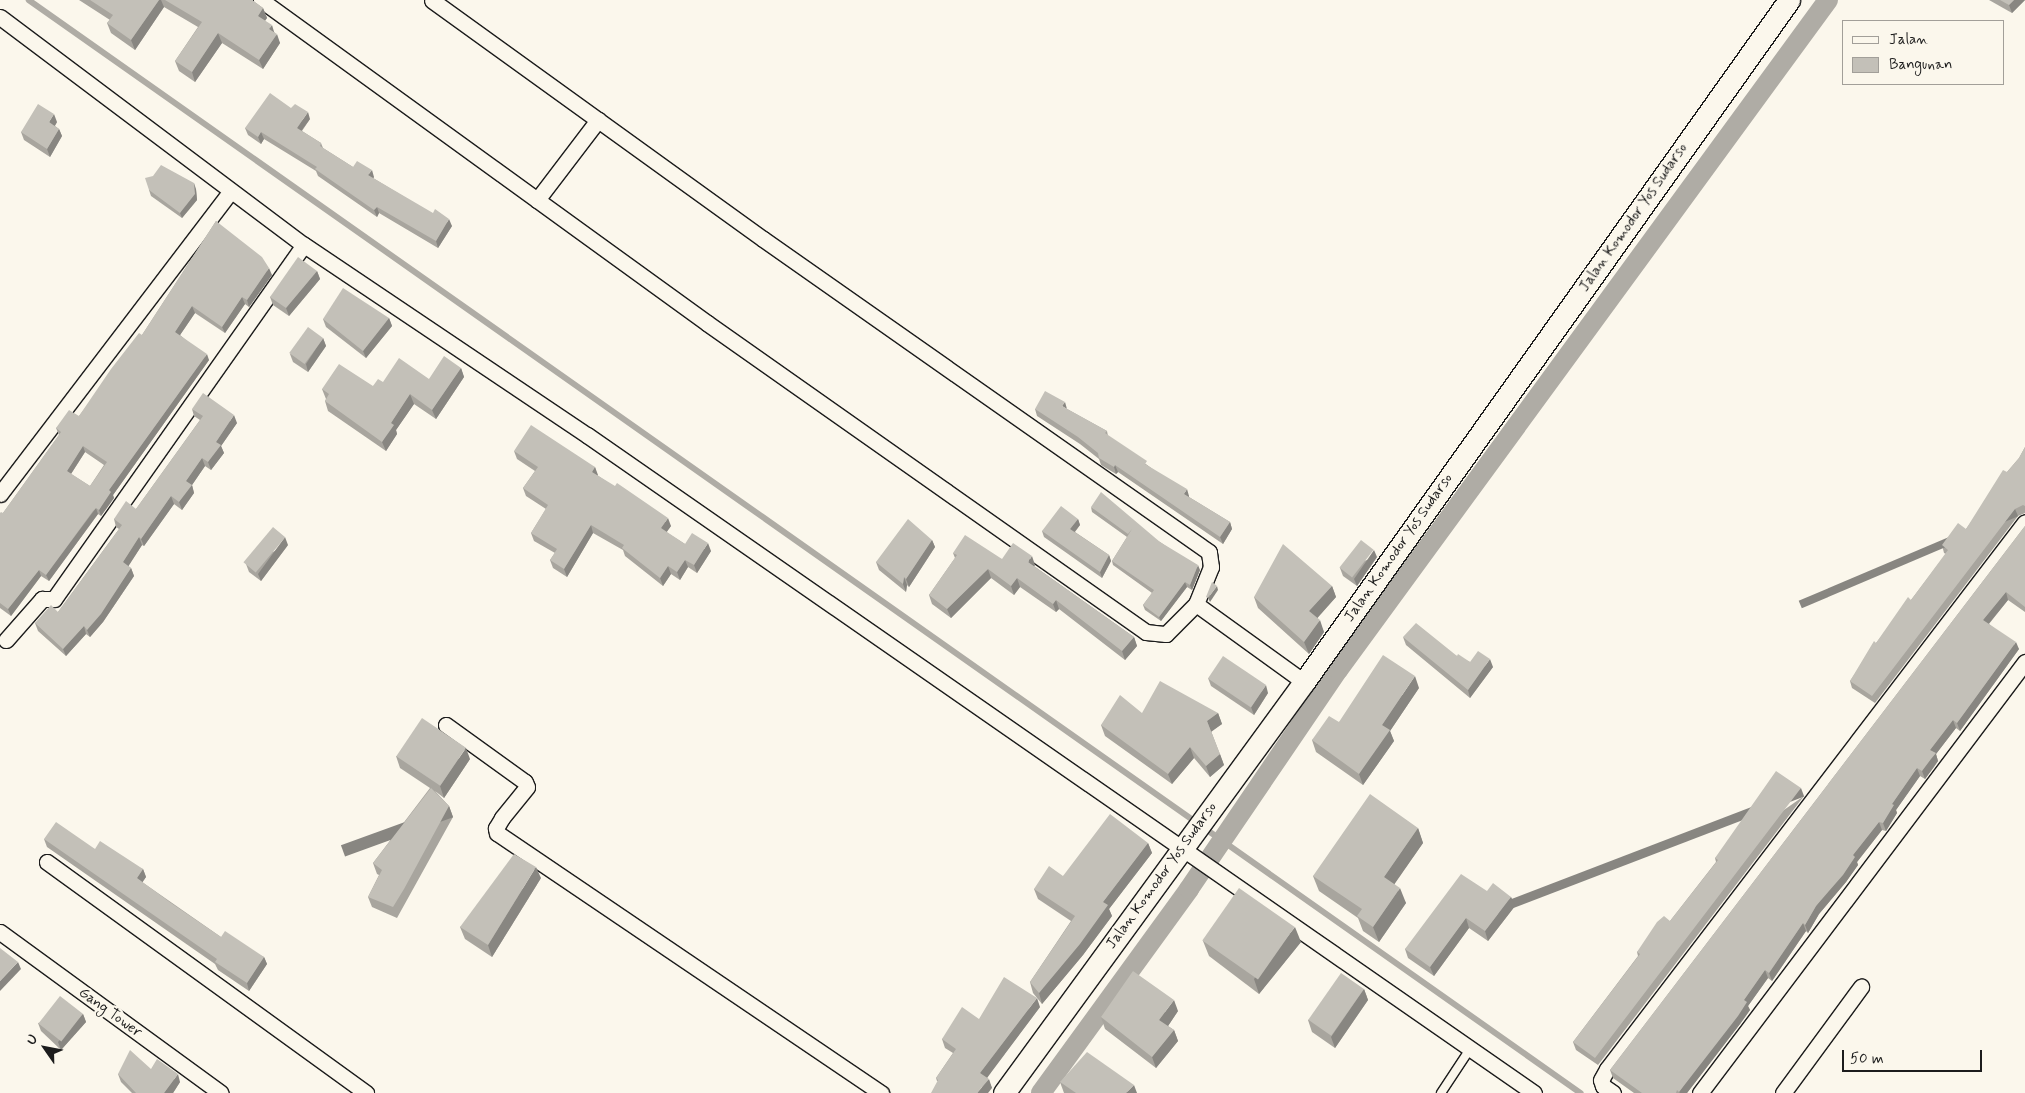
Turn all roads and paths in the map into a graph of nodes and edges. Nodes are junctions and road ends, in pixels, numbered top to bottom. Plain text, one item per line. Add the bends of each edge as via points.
1 (261, 0) edge
2 (432, 0) edge
3 (1790, 0) edge
4 (0, 17) edge
5 (598, 120) junction
6 (230, 192) junction
7 (537, 200) junction
8 (304, 245) junction
9 (0, 494) edge
10 (2025, 522) edge
11 (1196, 604) junction
12 (6, 640) dead end
13 (2025, 662) edge
14 (1304, 682) junction
15 (446, 725) dead end
16 (1188, 849) junction
17 (46, 862) dead end
18 (0, 932) edge
19 (1861, 987) dead end
20 (1470, 1048) junction
21 (221, 1093) edge
22 (366, 1093) edge
23 (881, 1093) edge
24 (1004, 1093) edge
25 (1440, 1093) edge
26 (1534, 1093) edge
27 (1613, 1093) edge
28 (1700, 1093) edge
29 (1783, 1093) edge

1 - 7 street
2 - 5 street
3 - 14 street, Jalan Komodor Yos Sudarso
4 - 6 street
5 - 7 street
5 - 11 street via 1209,552 1211,567
6 - 8 street
6 - 9 street
7 - 11 street via 1146,632 1166,634
8 - 12 street via 54,599 42,599
8 - 16 street
10 - 27 street via 1607,1069 1601,1080 1603,1086
11 - 14 street
13 - 28 street
14 - 16 street, Jalan Komodor Yos Sudarso via 1211,808
15 - 23 street via 525,782 527,787 502,818 496,828 497,833
16 - 20 street
16 - 24 street, Jalan Komodor Yos Sudarso
17 - 22 street
18 - 21 street, Gang Tower
19 - 29 street
20 - 25 lane
20 - 26 street

